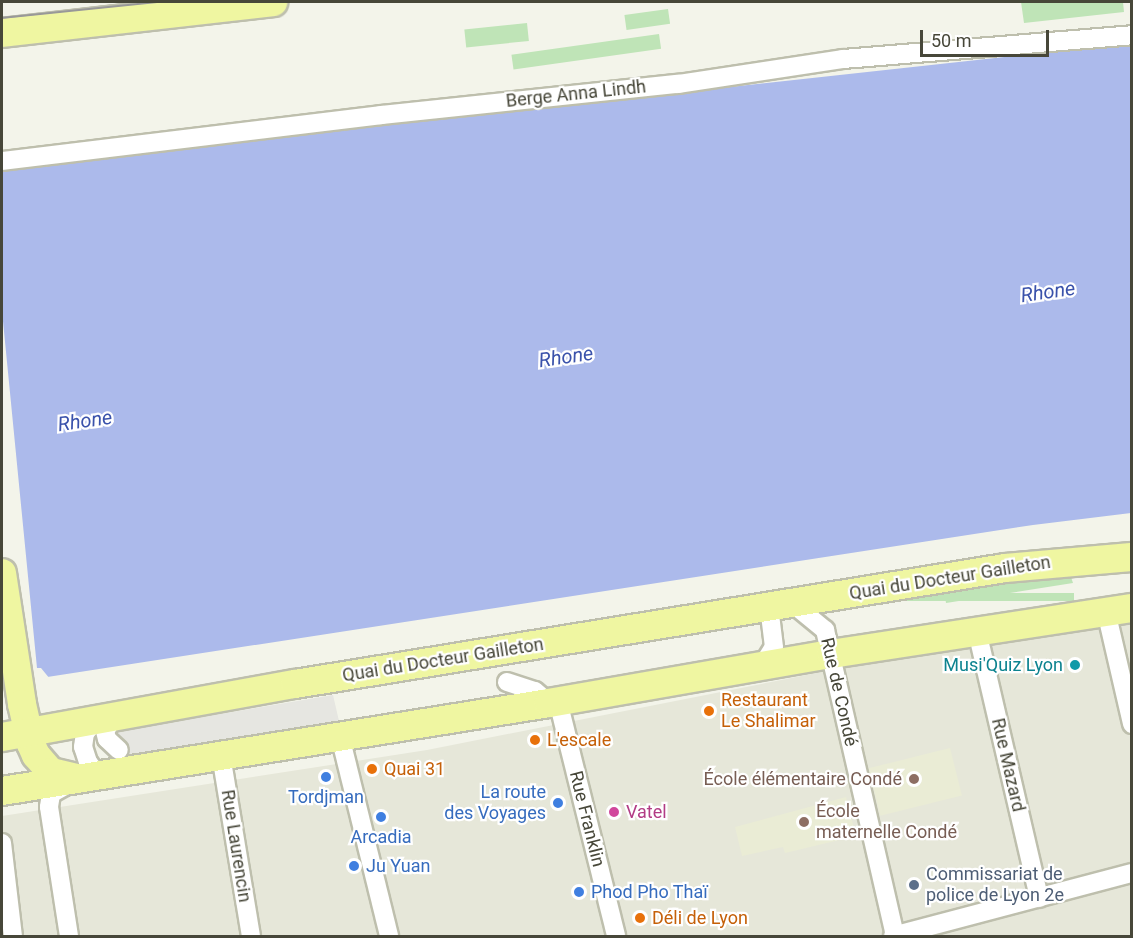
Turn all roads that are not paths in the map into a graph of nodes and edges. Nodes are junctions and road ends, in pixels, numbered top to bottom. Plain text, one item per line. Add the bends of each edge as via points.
1 (273, 2) edge
2 (2, 33) edge
3 (1131, 35) edge
4 (2, 161) edge
5 (1131, 557) edge
6 (2, 573) edge
7 (781, 605) junction
8 (1123, 612) edge
9 (977, 631) junction
10 (831, 654) junction
11 (762, 666) junction
12 (6, 682) edge
13 (507, 682) dead end
14 (554, 702) junction
15 (107, 717) junction
16 (1131, 724) edge
17 (15, 734) edge
18 (340, 736) junction
19 (119, 750) dead end
20 (221, 755) junction
21 (88, 777) junction
22 (2, 791) edge
23 (2, 843) edge
24 (1131, 873) edge
25 (1040, 898) junction
26 (13, 936) edge
27 (69, 936) edge
28 (251, 936) edge
29 (389, 936) edge
30 (616, 936) edge
31 (894, 936) edge

1 - 2 main road
3 - 4 street, Berge Anna Lindh via 843,59 678,84
5 - 7 main road, Quai du Docteur Gailleton via 1005,568
6 - 12 main road
7 - 10 street, Rue de Condé via 825,630
7 - 11 street via 774,647
7 - 15 main road, Quai du Docteur Gailleton
8 - 9 main road
8 - 16 street
9 - 10 main road
9 - 25 street, Rue Mazard
10 - 11 main road
10 - 31 street, Rue de Condé
11 - 14 main road
12 - 17 main road
13 - 14 street, Quai du Docteur Gailleton
14 - 18 main road
14 - 30 street, Rue Franklin
15 - 17 main road, Quai du Docteur Gailleton
15 - 19 street via 107,739
15 - 21 street via 85,733 82,747
17 - 21 main road via 51,772
18 - 20 main road
18 - 29 street
20 - 21 main road
20 - 28 street, Rue Laurencin
21 - 22 main road
21 - 27 street via 51,794 49,807
23 - 26 street
24 - 25 street
25 - 31 street

